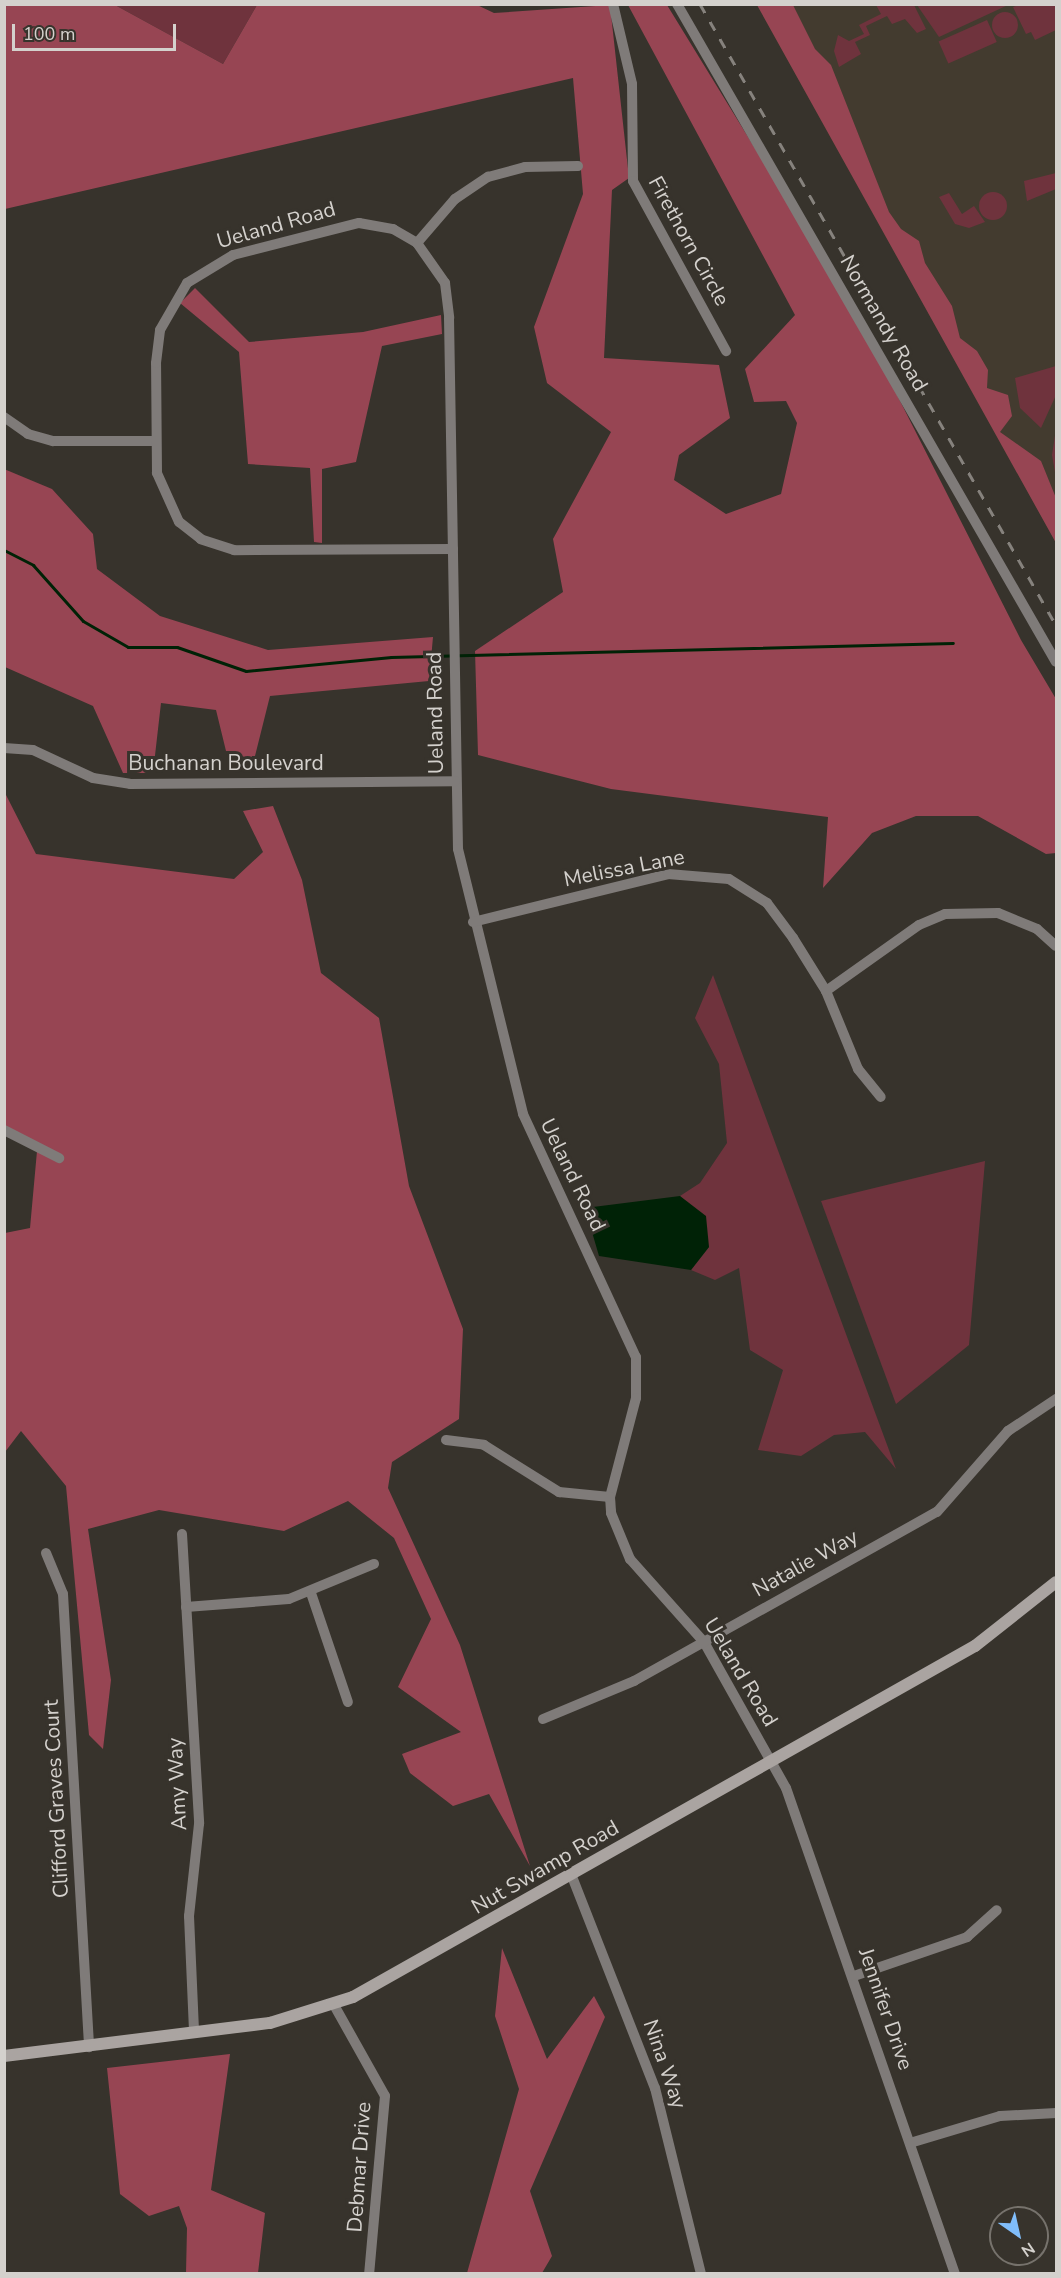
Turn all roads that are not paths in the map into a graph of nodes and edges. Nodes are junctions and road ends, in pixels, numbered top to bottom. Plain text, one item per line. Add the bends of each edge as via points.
1 (613, 4) edge
2 (677, 4) edge
3 (578, 166) dead end
4 (417, 243) junction
5 (726, 351) dead end
6 (4, 417) edge
7 (156, 441) junction
8 (453, 549) junction
9 (1056, 662) edge
10 (4, 748) edge
11 (455, 781) junction
12 (473, 922) junction
13 (1056, 946) edge
14 (826, 991) junction
15 (881, 1097) dead end
16 (4, 1130) edge
17 (59, 1158) dead end
18 (1056, 1399) edge
19 (446, 1440) dead end
20 (610, 1497) junction
21 (182, 1533) dead end
22 (46, 1553) dead end
23 (374, 1564) dead end
24 (1056, 1582) edge
25 (311, 1593) junction
26 (186, 1607) junction
27 (704, 1642) junction
28 (348, 1702) dead end
29 (543, 1719) dead end
30 (771, 1761) junction
31 (571, 1874) junction
32 (997, 1910) dead end
33 (854, 1976) junction
34 (334, 2005) junction
35 (194, 2032) junction
36 (89, 2047) junction
37 (4, 2056) edge
38 (1056, 2113) edge
39 (910, 2144) junction
40 (369, 2274) edge
41 (700, 2274) edge
42 (955, 2274) edge

1 - 5 street, Firethorn Circle via 631,76 633,180
2 - 9 street, Normandy Road
3 - 4 street via 525,167 488,177 455,199
4 - 7 street, Ueland Road via 393,229 351,224 233,255 203,270 176,297 158,338
4 - 8 street, Ueland Road via 434,262 448,296
6 - 7 street via 28,434 53,441
7 - 8 street, Ueland Road via 164,498 179,522 208,543 234,550
8 - 11 street, Ueland Road
10 - 11 street, Buchanan Boulevard via 33,750 93,778 130,784
11 - 12 street, Ueland Road via 458,849
12 - 14 street, Melissa Lane via 668,874 712,875 767,903
12 - 20 street, Ueland Road via 523,1114 636,1356 636,1398
13 - 14 street via 1037,929 998,913 945,914 919,925
14 - 15 street, Melissa Lane via 858,1069
16 - 17 street
18 - 27 street, Natalie Way via 1008,1431 937,1512
19 - 20 street via 484,1445 559,1492
20 - 27 street, Ueland Road via 615,1528 630,1559
21 - 26 street, Amy Way
22 - 36 street, Clifford Graves Court via 63,1594
23 - 25 street
24 - 30 main road, Nut Swamp Road via 975,1646
25 - 26 street via 278,1601
25 - 28 street
26 - 35 street, Amy Way via 199,1824 189,1916
27 - 29 street, Natalie Way via 615,1691
27 - 30 street, Ueland Road
30 - 31 main road, Nut Swamp Road
30 - 33 street, Jennifer Drive
31 - 34 main road, Nut Swamp Road
31 - 41 street, Nina Way via 655,2088
32 - 33 street via 967,1937
33 - 39 street, Jennifer Drive
34 - 35 main road, Nut Swamp Road via 270,2023
34 - 40 street, Debmar Drive via 385,2096
35 - 36 main road, Nut Swamp Road
36 - 37 main road, Nut Swamp Road
38 - 39 street via 1000,2116
39 - 42 street, Jennifer Drive

